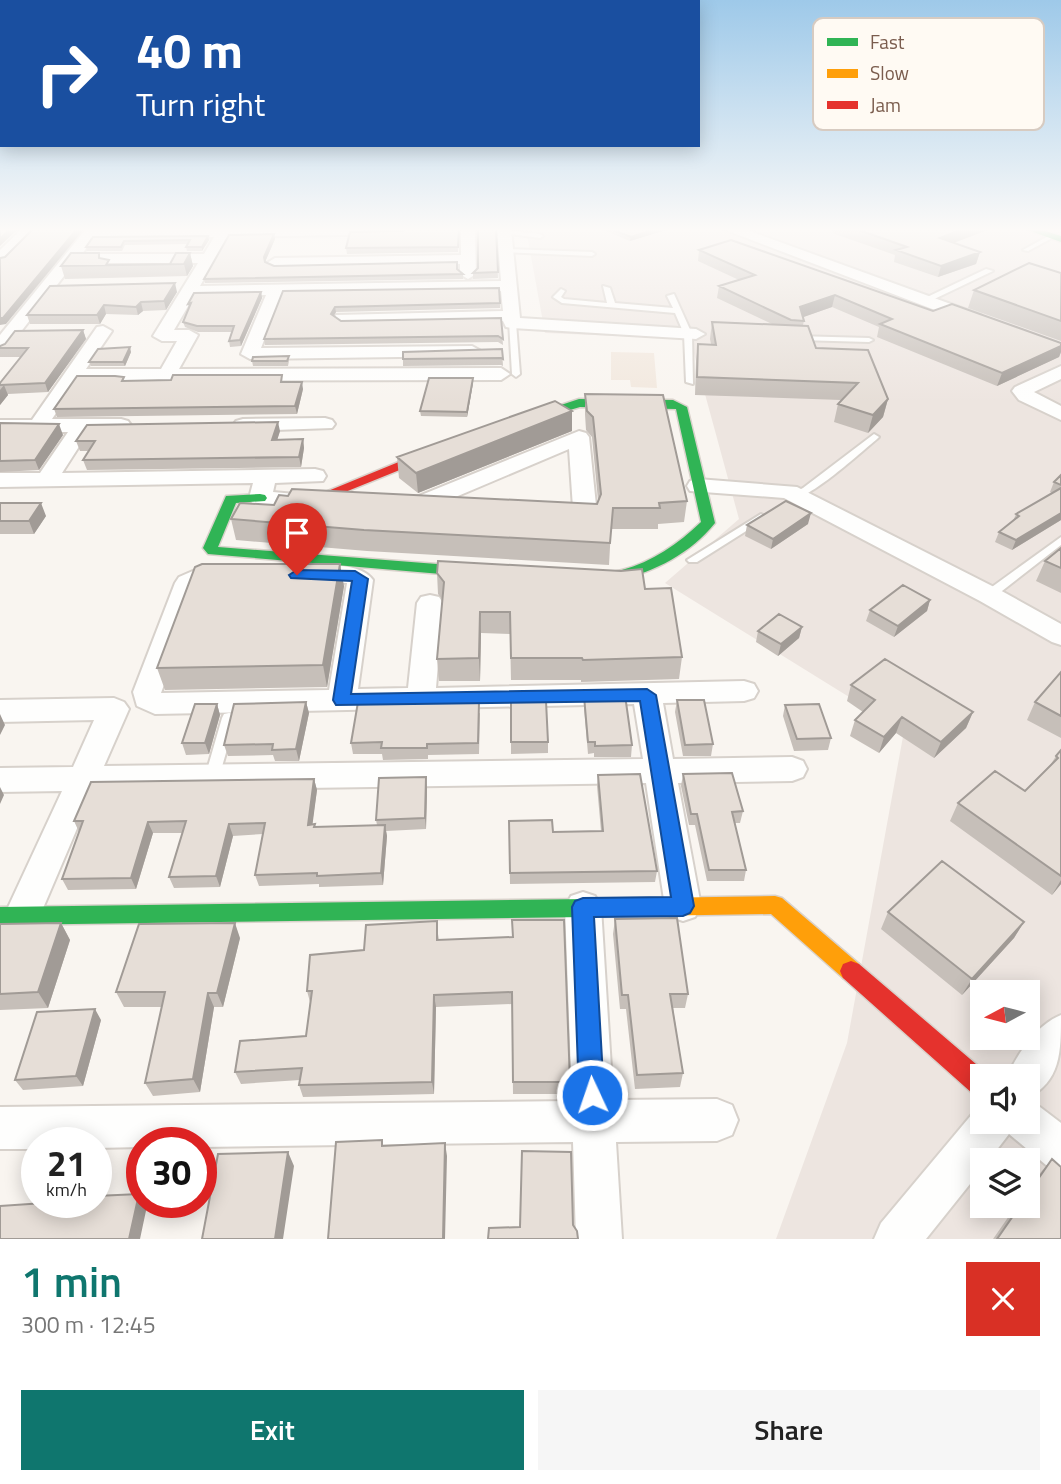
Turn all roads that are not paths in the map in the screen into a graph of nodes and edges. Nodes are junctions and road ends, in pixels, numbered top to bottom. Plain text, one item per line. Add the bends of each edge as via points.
1 (509, 286) edge
2 (48, 287) joint
3 (53, 287) edge
4 (187, 287) joint
5 (271, 287) edge
6 (468, 287) joint
7 (475, 287) edge
8 (889, 287) edge
9 (954, 287) edge
10 (349, 288) junction
11 (606, 288) dead end
12 (270, 290) junction
13 (561, 291) dead end
14 (671, 296) dead end
15 (925, 300) junction
16 (612, 306) junction
17 (678, 311) junction
18 (342, 319) junction
19 (512, 320) junction
20 (987, 323) edge
21 (78, 331) edge
22 (7, 332) edge
23 (39, 332) edge
24 (698, 334) junction
25 (789, 337) edge
26 (869, 340) dead end
27 (0, 347) edge
28 (485, 350) edge
29 (326, 353) junction
30 (1061, 372) edge
31 (508, 374) joint
32 (73, 375) junction
33 (167, 375) junction
34 (311, 375) junction
35 (690, 382) dead end
36 (1061, 414) edge
37 (325, 424) dead end
38 (38, 425) junction
39 (83, 425) junction
40 (136, 425) edge
41 (217, 425) edge
42 (0, 426) edge
43 (496, 429) edge
44 (874, 437) dead end
45 (457, 443) edge
46 (315, 476) dead end
47 (47, 479) junction
48 (0, 480) edge
49 (698, 486) junction
50 (235, 488) junction
51 (263, 488) junction
52 (790, 499) junction
53 (313, 500) junction
54 (362, 503) edge
55 (387, 506) edge
56 (412, 508) junction
57 (774, 509) edge
58 (466, 510) edge
59 (546, 514) edge
60 (1061, 540) edge
61 (693, 560) dead end
62 (499, 573) edge
63 (579, 578) edge
64 (989, 595) junction
65 (430, 603) dead end
66 (1061, 636) edge
67 (744, 691) dead end
68 (647, 695) junction
69 (421, 699) junction
70 (342, 700) junction
71 (0, 711) edge
72 (229, 718) edge
73 (792, 769) dead end
74 (661, 771) junction
75 (212, 777) junction
76 (83, 779) junction
77 (0, 780) edge
78 (683, 906) junction
79 (583, 907) junction
80 (11, 916) edge
81 (1061, 1034) edge
82 (1038, 1064) edge
83 (970, 1075) edge
84 (717, 1120) dead end
85 (593, 1121) junction
86 (0, 1128) edge
87 (983, 1134) edge
88 (1040, 1134) edge
89 (1061, 1150) edge
90 (599, 1239) edge
91 (898, 1239) edge

1 - 19 street
2 - 3 street
2 - 22 street
4 - 12 street
4 - 33 street via 162,336 189,335
5 - 12 street
6 - 7 street
6 - 10 street
8 - 15 street
9 - 15 lane
10 - 12 street
10 - 18 street
11 - 16 lane
12 - 29 street via 250,354
13 - 16 lane via 557,297 562,301
14 - 17 lane
15 - 20 street
16 - 17 lane
17 - 24 lane
18 - 19 street
18 - 29 street
19 - 24 street
19 - 31 lane
21 - 32 street via 103,331
22 - 23 street
22 - 27 street
24 - 35 lane
25 - 26 lane
28 - 29 street
29 - 34 street
30 - 36 street via 1022,391
31 - 34 street
32 - 33 street
32 - 38 street
33 - 34 street
37 - 41 street
38 - 39 street
38 - 42 street
39 - 40 street
39 - 47 street
43 - 49 street via 579,402 678,405
44 - 52 lane
45 - 53 street
46 - 51 street
47 - 48 street
47 - 50 street
49 - 52 street via 777,491
49 - 63 street via 708,523 696,534 647,569 619,579
50 - 51 street
50 - 62 street via 210,548 213,551
51 - 53 street
52 - 64 street
53 - 54 street
55 - 56 street
56 - 58 street
56 - 59 street via 579,438 585,515
57 - 61 lane
60 - 64 lane
64 - 66 street
65 - 69 street
67 - 68 street
68 - 69 street
68 - 74 street
69 - 70 street
70 - 70 street via 360,579 355,575 202,575 192,579 147,692 147,699 155,704
71 - 76 street via 114,709
72 - 75 lane
73 - 74 street
74 - 75 street
74 - 78 street
75 - 76 street
76 - 77 street
76 - 80 street
78 - 79 street
78 - 83 street via 775,905
79 - 80 street
79 - 85 street
81 - 82 street
84 - 85 street
85 - 86 street
85 - 90 street
87 - 91 street
88 - 89 street

